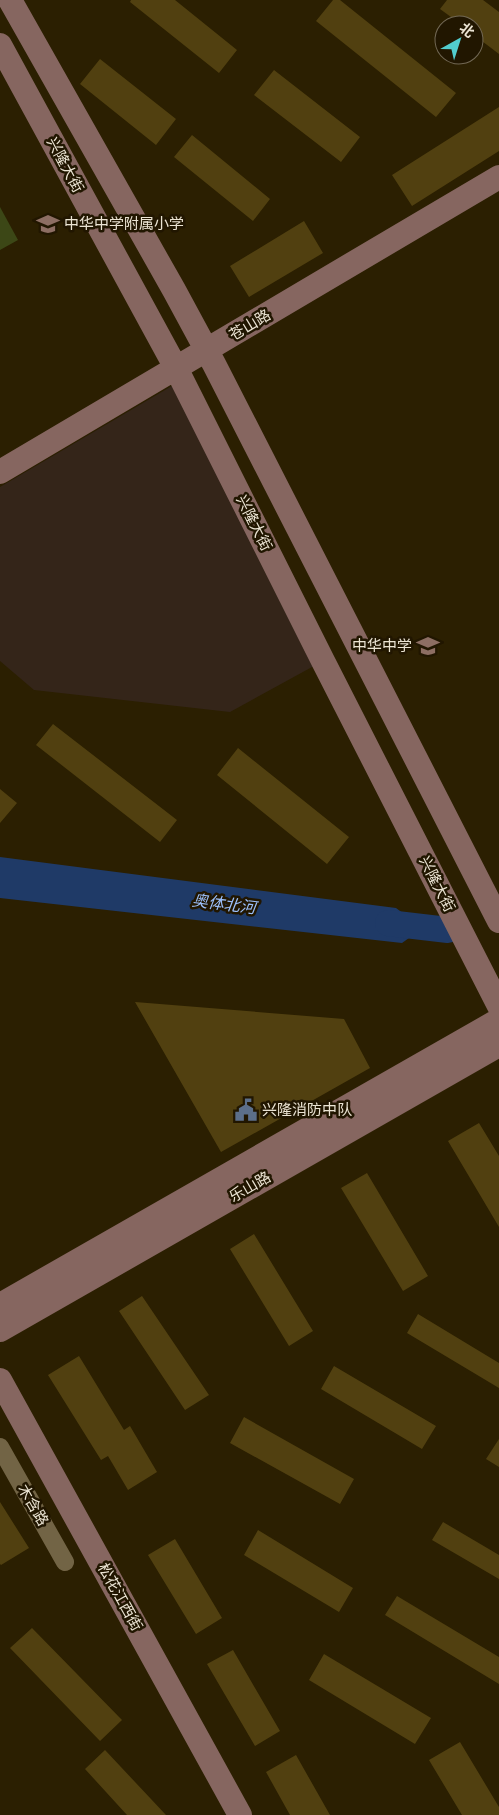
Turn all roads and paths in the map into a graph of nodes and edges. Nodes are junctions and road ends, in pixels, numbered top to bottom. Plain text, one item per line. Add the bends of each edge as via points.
1 (10, 0) edge
2 (0, 44) edge
3 (499, 177) edge
4 (499, 194) edge
5 (210, 356) junction
6 (179, 374) junction
7 (0, 472) edge
8 (0, 488) edge
9 (499, 921) edge
10 (499, 1006) edge
11 (499, 1020) edge
12 (499, 1045) edge
13 (0, 1305) edge
14 (0, 1330) edge
15 (0, 1380) edge
16 (0, 1447) edge
17 (65, 1562) dead end
18 (240, 1815) edge

1 - 5 street
2 - 6 street, 兴隆大街
3 - 5 street, 苍山路
4 - 5 street, 苍山路
5 - 6 street, 苍山路
5 - 9 street
6 - 7 street, 苍山路
6 - 8 street, 苍山路
6 - 10 street, 兴隆大街
11 - 13 street, 乐山路
12 - 14 street, 乐山路
15 - 18 street, 松花江西街
16 - 17 street, 木含路

